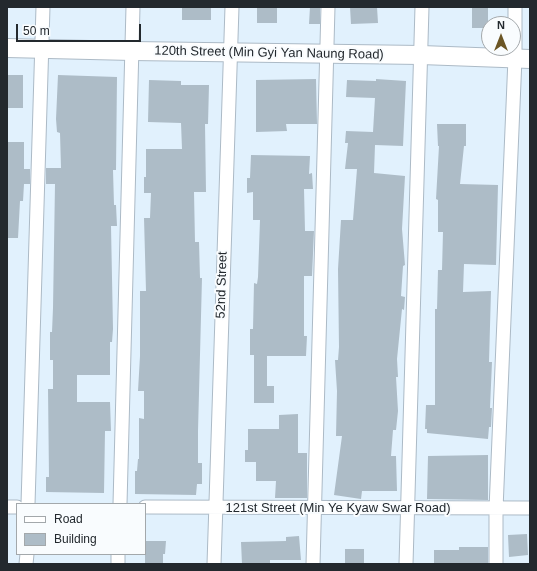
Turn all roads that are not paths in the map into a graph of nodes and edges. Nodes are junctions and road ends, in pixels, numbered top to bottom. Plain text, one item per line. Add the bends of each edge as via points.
1 (43, 7) edge
2 (133, 7) edge
3 (232, 7) edge
4 (328, 7) edge
5 (422, 7) edge
6 (516, 7) edge
7 (7, 48) edge
8 (42, 49) junction
9 (132, 51) junction
10 (230, 52) junction
11 (327, 53) junction
12 (421, 55) junction
13 (522, 58) edge
14 (28, 503) edge
15 (120, 503) edge
16 (146, 507) edge
17 (215, 508) junction
18 (314, 508) junction
19 (408, 508) junction
20 (530, 508) edge
21 (496, 509) junction
22 (214, 564) edge
23 (313, 564) edge
24 (406, 564) edge
25 (496, 564) edge

1 - 8 street
2 - 9 street
3 - 10 street, 52nd Street
4 - 11 street
5 - 12 street
6 - 13 street
7 - 8 main road, 120th Street (Min Gyi Yan Naung Road)
8 - 9 main road, 120th Street (Min Gyi Yan Naung Road)
8 - 14 street
9 - 10 main road, 120th Street (Min Gyi Yan Naung Road)
9 - 15 street
10 - 11 main road, 120th Street (Min Gyi Yan Naung Road)
10 - 17 street, 52nd Street
11 - 12 main road, 120th Street (Min Gyi Yan Naung Road)
11 - 18 street
12 - 13 main road, 120th Street (Min Gyi Yan Naung Road)
12 - 19 street
13 - 21 street
16 - 17 street, 121st Street (Min Ye Kyaw Swar Road)
17 - 18 street, 121st Street (Min Ye Kyaw Swar Road)
17 - 22 street, 52nd Street
18 - 19 street, 121st Street (Min Ye Kyaw Swar Road)
18 - 23 street
19 - 21 street, 121st Street (Min Ye Kyaw Swar Road)
19 - 24 street
20 - 21 street, 121st Street (Min Ye Kyaw Swar Road)
21 - 25 street

